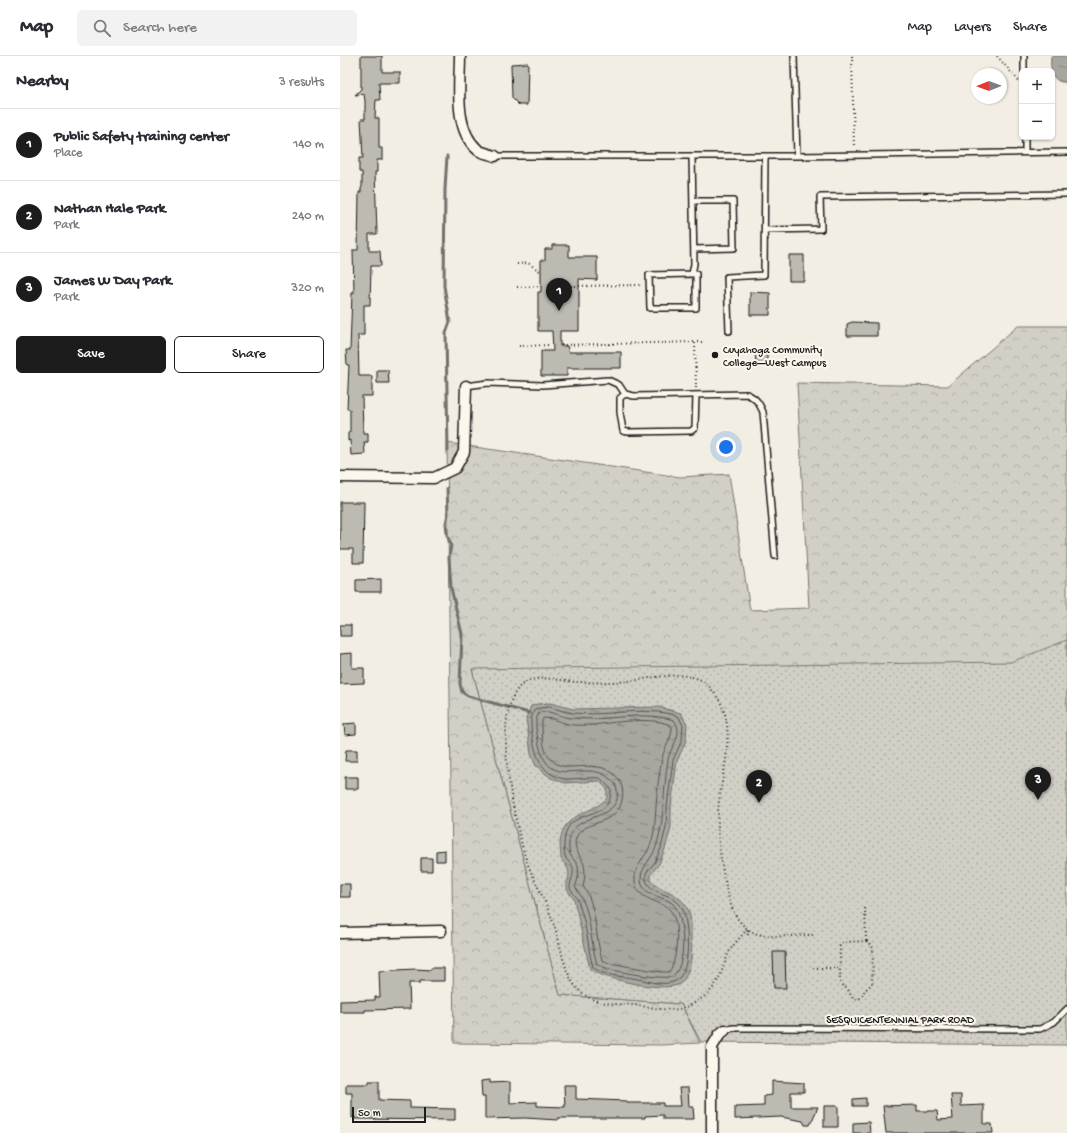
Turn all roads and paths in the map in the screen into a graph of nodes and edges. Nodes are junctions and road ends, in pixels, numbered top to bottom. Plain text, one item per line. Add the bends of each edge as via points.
1 (460, 56) edge
2 (794, 56) edge
3 (852, 56) edge
4 (997, 56) edge
5 (1024, 56) edge
6 (1024, 68) edge
7 (1019, 82) edge
8 (1025, 140) edge
9 (854, 148) dead end
10 (1025, 152) junction
11 (1067, 152) edge
12 (495, 156) joint
13 (692, 156) junction
14 (765, 156) junction
15 (796, 156) junction
16 (1067, 194) edge
17 (693, 202) junction
18 (765, 230) junction
19 (694, 249) junction
20 (517, 264) dead end
21 (540, 272) dead end
22 (692, 274) junction
23 (640, 285) dead end
24 (544, 286) dead end
25 (571, 286) dead end
26 (517, 287) dead end
27 (729, 331) dead end
28 (695, 342) junction
29 (704, 342) dead end
30 (549, 345) dead end
31 (561, 345) dead end
32 (519, 346) dead end
33 (466, 386) joint
34 (625, 394) junction
35 (696, 395) junction
36 (340, 477) edge
37 (775, 556) dead end
38 (865, 908) dead end
39 (748, 929) junction
40 (441, 931) dead end
41 (340, 933) edge
42 (748, 935) dead end
43 (813, 935) dead end
44 (866, 941) junction
45 (813, 968) dead end
46 (840, 968) junction
47 (1067, 1009) edge
48 (725, 1030) joint
49 (712, 1133) edge

1 - 12 street via 461,116 469,140 479,151
2 - 15 lane
3 - 9 path
4 - 7 path
5 - 6 lane
8 - 10 lane
10 - 11 lane
10 - 15 lane
12 - 13 lane
13 - 14 lane
13 - 17 lane
14 - 15 lane
14 - 18 lane
16 - 18 lane via 820,197 821,229
17 - 19 lane
17 - 19 lane via 733,201 734,216 734,248
18 - 27 lane via 764,275 728,277
19 - 22 lane
20 - 21 path via 528,263
22 - 22 lane via 649,275 650,308 696,308 696,274
23 - 25 path
24 - 26 path
28 - 29 path
28 - 31 path
28 - 35 path
30 - 32 path
33 - 34 lane via 488,383 544,384 608,380 619,385
33 - 36 street via 464,452 455,468 434,478
34 - 35 lane
34 - 35 lane via 620,398 620,412 623,431 628,432 691,431 695,428
35 - 37 lane via 746,394 753,396 759,403 763,412
38 - 44 path
39 - 39 path via 736,918 732,908 720,854 718,816 728,729 720,703 706,683 680,675 613,682 535,680 517,689 507,719 505,753 522,845 554,922 567,971 582,993 592,1000 607,1004 668,1010 688,1006 711,990 722,973 730,951
39 - 42 path
39 - 43 path via 763,936
40 - 41 street
44 - 46 path via 841,944
44 - 46 path via 873,948 872,982 861,998 851,998 847,988 841,985
45 - 46 path
47 - 48 lane, SESQUICENTENNIAL PARK ROAD via 1054,1022 1040,1029
48 - 49 street via 712,1047

